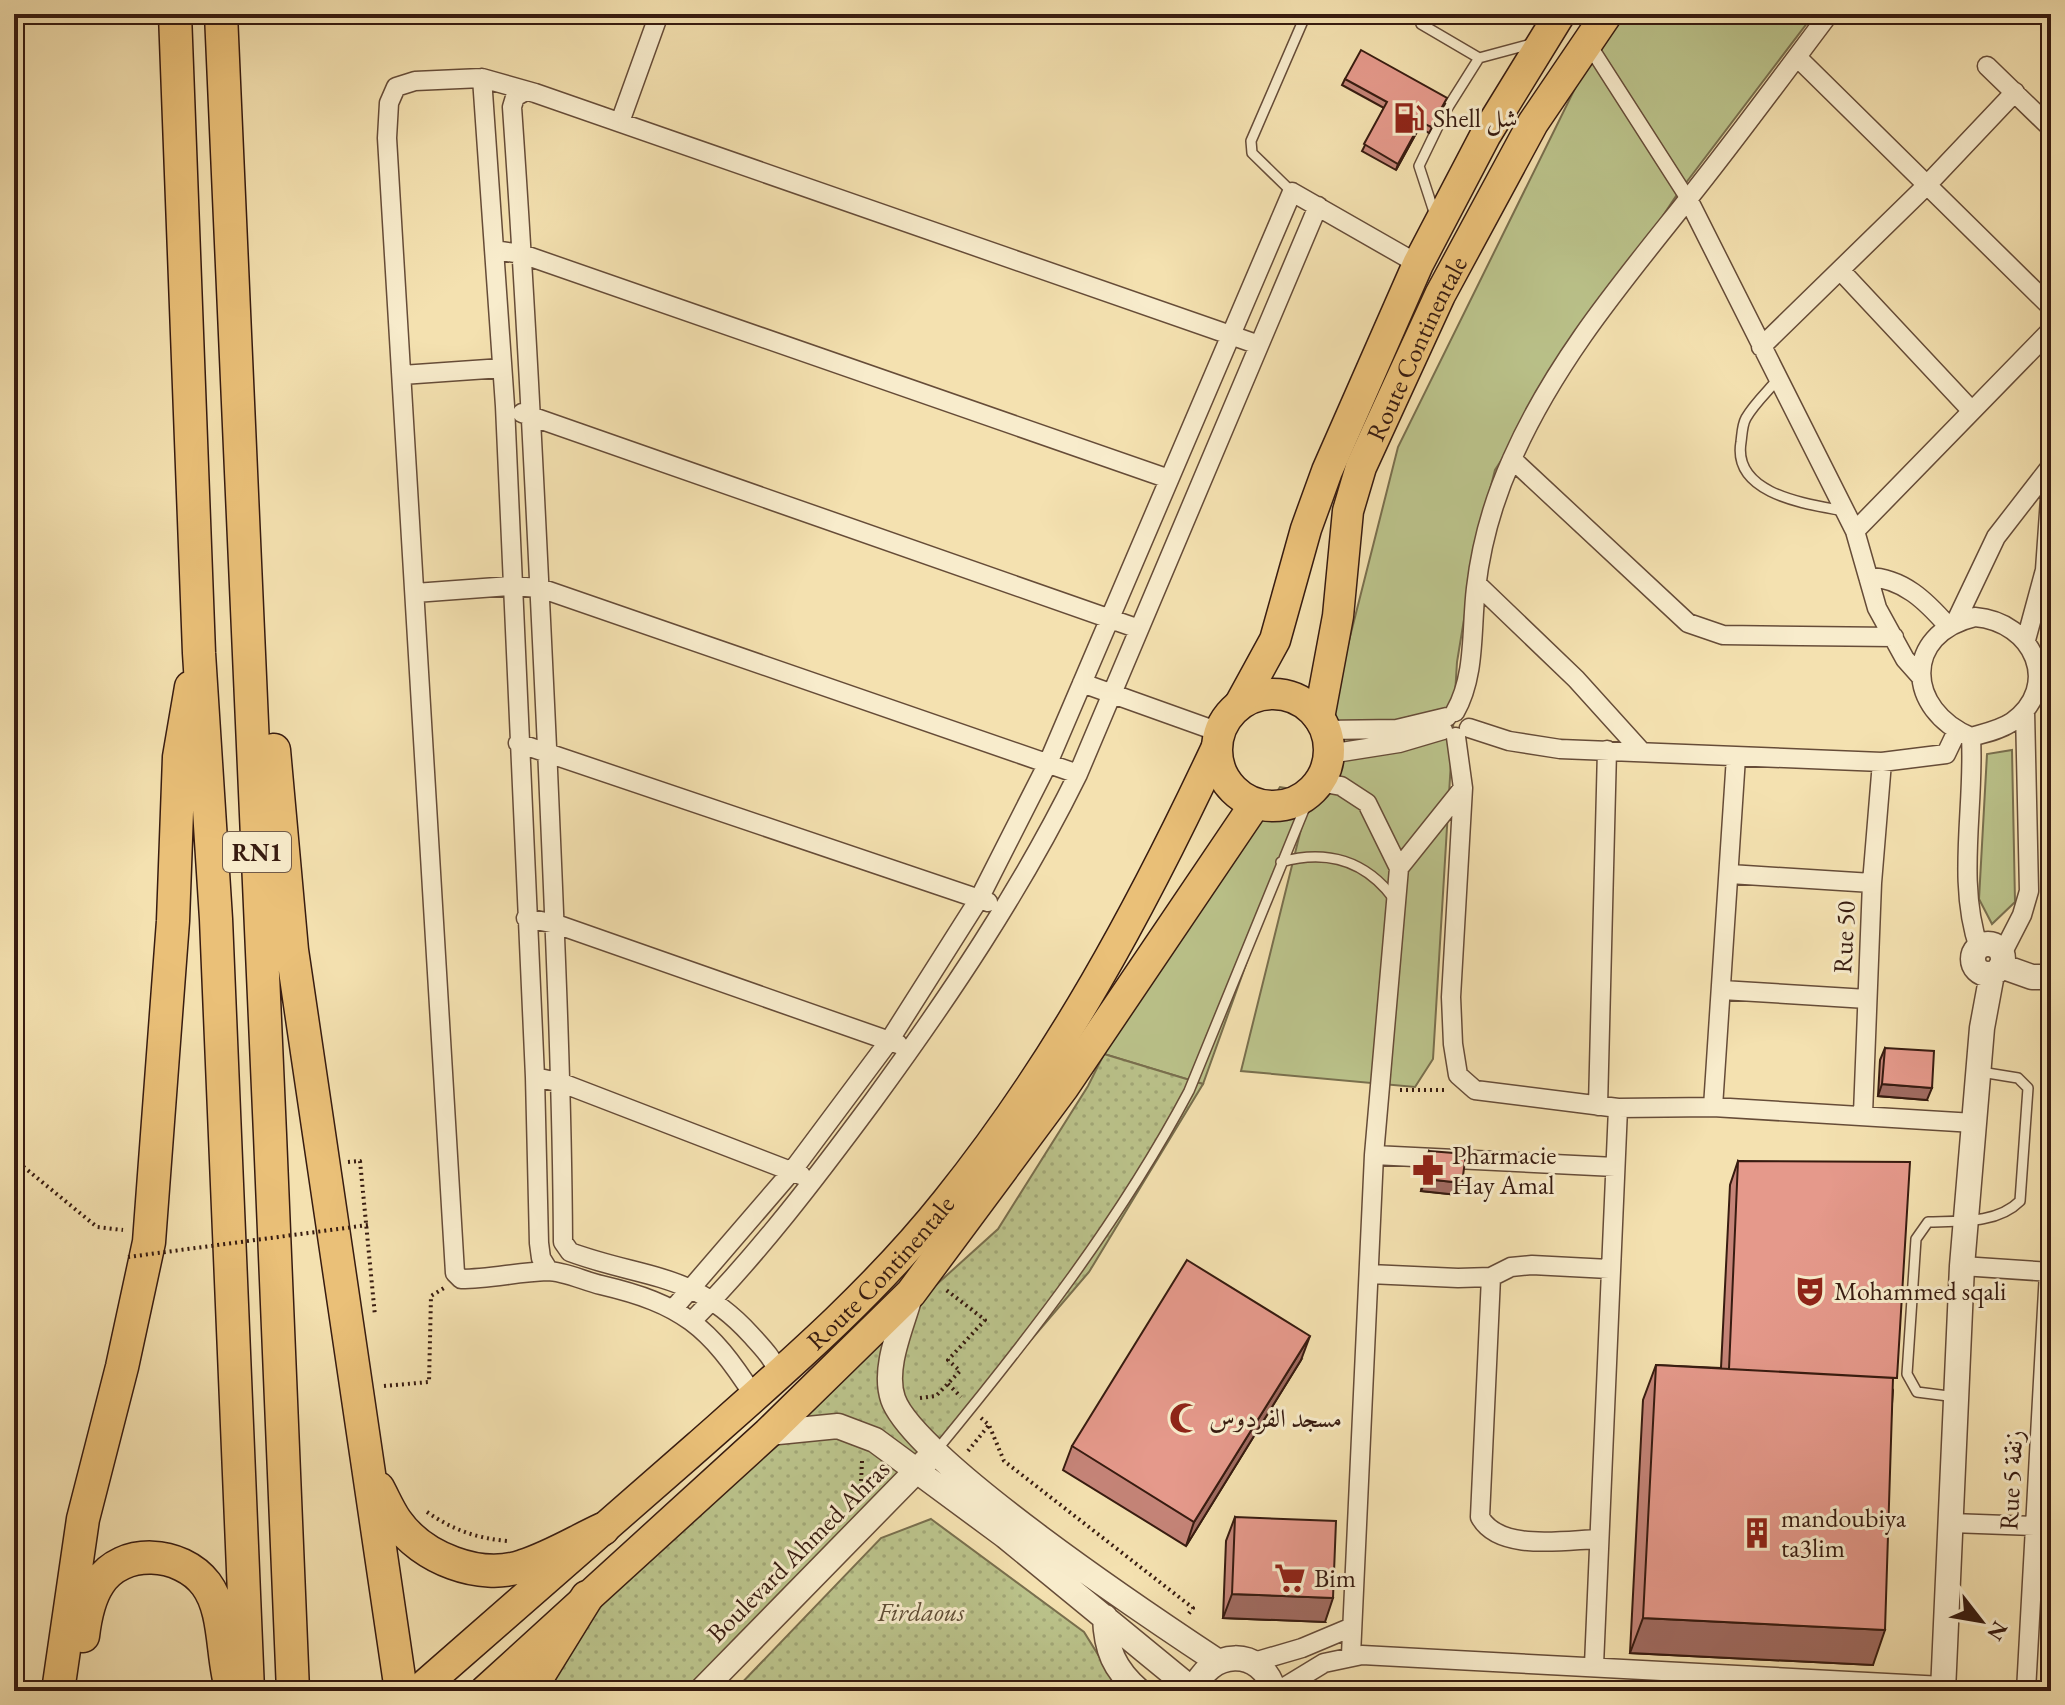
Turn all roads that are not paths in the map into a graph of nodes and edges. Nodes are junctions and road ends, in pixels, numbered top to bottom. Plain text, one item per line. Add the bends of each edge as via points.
1 (175, 14) edge
2 (221, 14) edge
3 (659, 14) edge
4 (1306, 14) edge
5 (1560, 14) edge
6 (1607, 14) edge
7 (1829, 14) edge
8 (1421, 24) dead end
9 (1542, 42) junction
10 (1588, 43) junction
11 (1797, 57) junction
12 (1479, 58) junction
13 (1987, 66) dead end
14 (482, 78) junction
15 (524, 92) junction
16 (2015, 92) junction
17 (620, 122) junction
18 (2051, 128) edge
19 (1926, 186) junction
20 (1292, 192) junction
21 (1688, 199) junction
22 (1318, 206) junction
23 (1438, 223) junction
24 (494, 250) junction
25 (522, 254) junction
26 (1418, 264) junction
27 (1840, 270) junction
28 (2051, 307) edge
29 (2051, 330) edge
30 (1230, 336) junction
31 (1259, 345) junction
32 (1761, 347) junction
33 (502, 368) junction
34 (402, 375) junction
35 (1778, 379) junction
36 (505, 406) junction
37 (1970, 409) junction
38 (531, 416) junction
39 (1512, 459) junction
40 (2051, 466) edge
41 (1169, 479) junction
42 (2051, 484) edge
43 (1845, 511) junction
44 (1855, 531) junction
45 (1868, 577) junction
46 (1477, 584) junction
47 (511, 586) junction
48 (540, 588) junction
49 (415, 593) junction
50 (251, 613) junction
51 (1109, 619) junction
52 (1952, 624) junction
53 (1139, 629) junction
54 (1894, 637) junction
55 (2026, 640) junction
56 (199, 653) junction
57 (1921, 677) junction
58 (1082, 683) junction
59 (1111, 694) junction
60 (1240, 704) junction
61 (2025, 711) junction
62 (1454, 725) junction
63 (1964, 734) junction
64 (1218, 740) junction
65 (518, 743) junction
66 (547, 750) junction
67 (1607, 750) junction
68 (1642, 752) junction
69 (1321, 755) junction
70 (1736, 757) junction
71 (1882, 762) junction
72 (1048, 763) junction
73 (1078, 774) junction
74 (1463, 788) junction
75 (1255, 804) junction
76 (1281, 862) junction
77 (1399, 868) junction
78 (1730, 874) junction
79 (1872, 883) junction
80 (979, 899) junction
81 (1396, 900) junction
82 (1006, 908) junction
83 (526, 918) junction
84 (556, 924) junction
85 (1994, 960) junction
86 (2051, 977) edge
87 (1722, 990) junction
88 (1867, 999) junction
89 (889, 1041) junction
90 (911, 1049) junction
91 (1978, 1071) junction
92 (535, 1077) junction
93 (562, 1083) junction
94 (1598, 1106) junction
95 (1713, 1107) junction
96 (1618, 1108) junction
97 (1863, 1114) junction
98 (1974, 1123) junction
99 (1374, 1155) junction
100 (1615, 1167) junction
101 (792, 1171) junction
102 (815, 1180) junction
103 (1966, 1221) junction
104 (570, 1252) junction
105 (1962, 1266) junction
106 (1609, 1269) junction
107 (549, 1271) junction
108 (2050, 1272) edge
109 (1369, 1274) junction
110 (1491, 1277) junction
111 (918, 1284) junction
112 (693, 1288) junction
113 (713, 1300) junction
114 (674, 1308) junction
115 (692, 1321) junction
116 (779, 1375) junction
117 (2047, 1395) edge
118 (754, 1396) junction
119 (1956, 1397) junction
120 (768, 1433) junction
121 (936, 1451) junction
122 (915, 1473) junction
123 (370, 1474) junction
124 (1951, 1523) junction
125 (2034, 1526) junction
126 (603, 1529) junction
127 (1598, 1539) junction
128 (587, 1597) junction
129 (1105, 1617) junction
130 (1352, 1627) junction
131 (1351, 1655) junction
132 (1217, 1661) junction
133 (1254, 1662) junction
134 (1594, 1665) junction
135 (1943, 1688) edge
136 (58, 1691) edge
137 (77, 1691) edge
138 (232, 1691) edge
139 (248, 1691) edge
140 (293, 1691) edge
141 (401, 1691) edge
142 (418, 1691) edge
143 (485, 1691) edge
144 (529, 1691) edge
145 (701, 1691) edge
146 (1139, 1691) edge
147 (1194, 1691) edge
148 (1276, 1691) edge
149 (2026, 1691) edge

1 - 56 highway, RN1
2 - 50 highway, RN1
3 - 17 street
4 - 20 lane via 1251,141 1252,153
5 - 9 main road, Route Continentale
6 - 10 main road, Route Continentale
7 - 11 street
8 - 12 lane
9 - 12 lane
9 - 23 main road, Route Continentale
10 - 21 street
10 - 69 main road, Route Continentale via 1533,123 1440,295 1361,467 1348,511
11 - 19 street
11 - 21 street
12 - 23 lane via 1419,166
13 - 16 street
14 - 15 street
14 - 24 street
14 - 34 street via 415,81 396,87 389,103
15 - 17 street
15 - 25 street via 512,107
16 - 18 street
16 - 19 street
17 - 30 street
19 - 27 street
19 - 28 street
20 - 22 street
20 - 30 street
21 - 32 street
21 - 39 street via 1557,372
22 - 26 street
22 - 31 street
23 - 26 main road, Route Continentale
24 - 25 street
24 - 33 street
25 - 38 street
25 - 41 street
26 - 60 main road, Route Continentale via 1327,471 1275,640
27 - 32 street
27 - 37 street
29 - 37 street
30 - 31 street
30 - 41 street
31 - 53 street
32 - 35 street
33 - 34 street
33 - 36 street
34 - 49 street
35 - 43 street
35 - 43 lane via 1744,420 1739,451 1748,472 1767,490 1795,502
36 - 38 street
36 - 47 street
37 - 44 street
38 - 48 street
38 - 51 street
39 - 46 street via 1498,493
39 - 54 street via 1688,623 1723,635
40 - 52 street via 1996,537
41 - 51 street
42 - 55 street via 2045,570
43 - 44 street
44 - 45 street
45 - 52 street via 1887,577 1909,588
45 - 54 street via 1877,608
46 - 62 street via 1470,674
46 - 68 street via 1576,679
47 - 48 street
47 - 49 street
47 - 65 street
48 - 66 street
48 - 72 street
49 - 107 street via 454,1264 461,1279
50 - 123 highway via 272,729 292,950
50 - 140 highway, RN1
51 - 53 street
51 - 58 street
52 - 55 street via 1994,618
52 - 57 street via 1930,644
53 - 59 street
54 - 57 street
55 - 61 street via 2037,676
56 - 136 highway via 179,757 173,921 149,1242 83,1519
56 - 139 highway, RN1 via 217,949
57 - 63 street via 1932,708
58 - 59 street
58 - 72 street
59 - 64 street
59 - 73 street
60 - 64 main road
60 - 69 main road via 1265,695 1291,697 1307,705
61 - 63 street via 2003,727
61 - 85 street via 2029,891 2022,915
62 - 67 street via 1538,746
62 - 69 street via 1399,743
62 - 74 street
63 - 71 street via 1946,754
63 - 85 street via 1974,782 1971,923
64 - 75 main road via 1218,767 1226,783
64 - 116 main road, Route Continentale via 1162,863 1072,1025 990,1143 905,1250
65 - 66 street
65 - 83 street
66 - 80 street
66 - 84 street
67 - 68 street
67 - 94 street
68 - 70 street
69 - 75 main road via 1285,805
69 - 76 lane
69 - 77 street via 1341,786 1367,803
70 - 71 street
70 - 78 street
71 - 79 street, Rue 50
72 - 73 street
72 - 80 street
73 - 82 street
74 - 77 street
74 - 94 street via 1451,997 1458,1075 1475,1090
75 - 111 main road, Route Continentale via 1063,1088
76 - 81 lane via 1318,855 1345,861 1370,873
76 - 121 lane via 1173,1121 1074,1275
77 - 81 street
78 - 79 street
78 - 87 street
79 - 88 street, Rue 50
80 - 82 street
80 - 89 street
81 - 99 street
82 - 90 street
83 - 84 street
83 - 92 street
84 - 89 street
84 - 93 street
85 - 86 street via 2032,977
85 - 91 street
87 - 88 street
87 - 95 street
88 - 97 street, Rue 50
89 - 90 street
89 - 101 street
90 - 102 street
91 - 98 street
91 - 103 lane via 2018,1078 2028,1088 2020,1201 2008,1213
92 - 93 street
92 - 107 street via 539,1243
93 - 101 street
93 - 104 street via 563,1242
94 - 96 street
95 - 96 street
95 - 97 street
96 - 100 street
97 - 98 street
98 - 103 street
99 - 100 street
99 - 109 street
100 - 106 street
101 - 102 street
101 - 112 street
102 - 113 street
103 - 105 street
103 - 119 lane via 1928,1222 1916,1239 1907,1374 1917,1392
104 - 107 street
104 - 112 street
105 - 108 street
105 - 119 street
106 - 110 street via 1522,1266
106 - 127 street
107 - 114 street via 640,1293
108 - 117 street, Rue 5 زنقة
109 - 110 street
109 - 130 street
110 - 127 street via 1480,1517 1493,1531 1521,1540
111 - 120 main road, Route Continentale
111 - 121 street via 893,1358 893,1398 900,1413
112 - 113 street
112 - 114 street
113 - 115 street
113 - 116 street via 761,1346
114 - 115 street
115 - 118 street via 723,1352
116 - 118 main road, Route Continentale
117 - 125 street, Rue 5 زنقة
118 - 126 main road, Route Continentale
119 - 124 street
120 - 122 street via 816,1426 851,1429 875,1440
120 - 128 main road, Route Continentale
121 - 122 street, Boulevard Ahmed Ahras
121 - 132 street via 1043,1538
122 - 129 street via 1005,1536
122 - 145 street, Boulevard Ahmed Ahras
123 - 126 highway via 397,1522 415,1541 438,1557 467,1567 522,1567
123 - 141 highway
124 - 125 street
124 - 135 street
125 - 149 street, Rue 5 زنقة
126 - 142 main road, Route Continentale
127 - 134 street
128 - 143 main road, Route Continentale
128 - 144 highway
129 - 146 street via 1110,1656
129 - 147 street
130 - 131 street
130 - 133 street
131 - 134 street
131 - 148 street via 1324,1663
132 - 133 street
132 - 147 street
133 - 148 street
134 - 135 street
137 - 138 highway via 84,1628 99,1582 119,1565 157,1558 192,1571 211,1594

